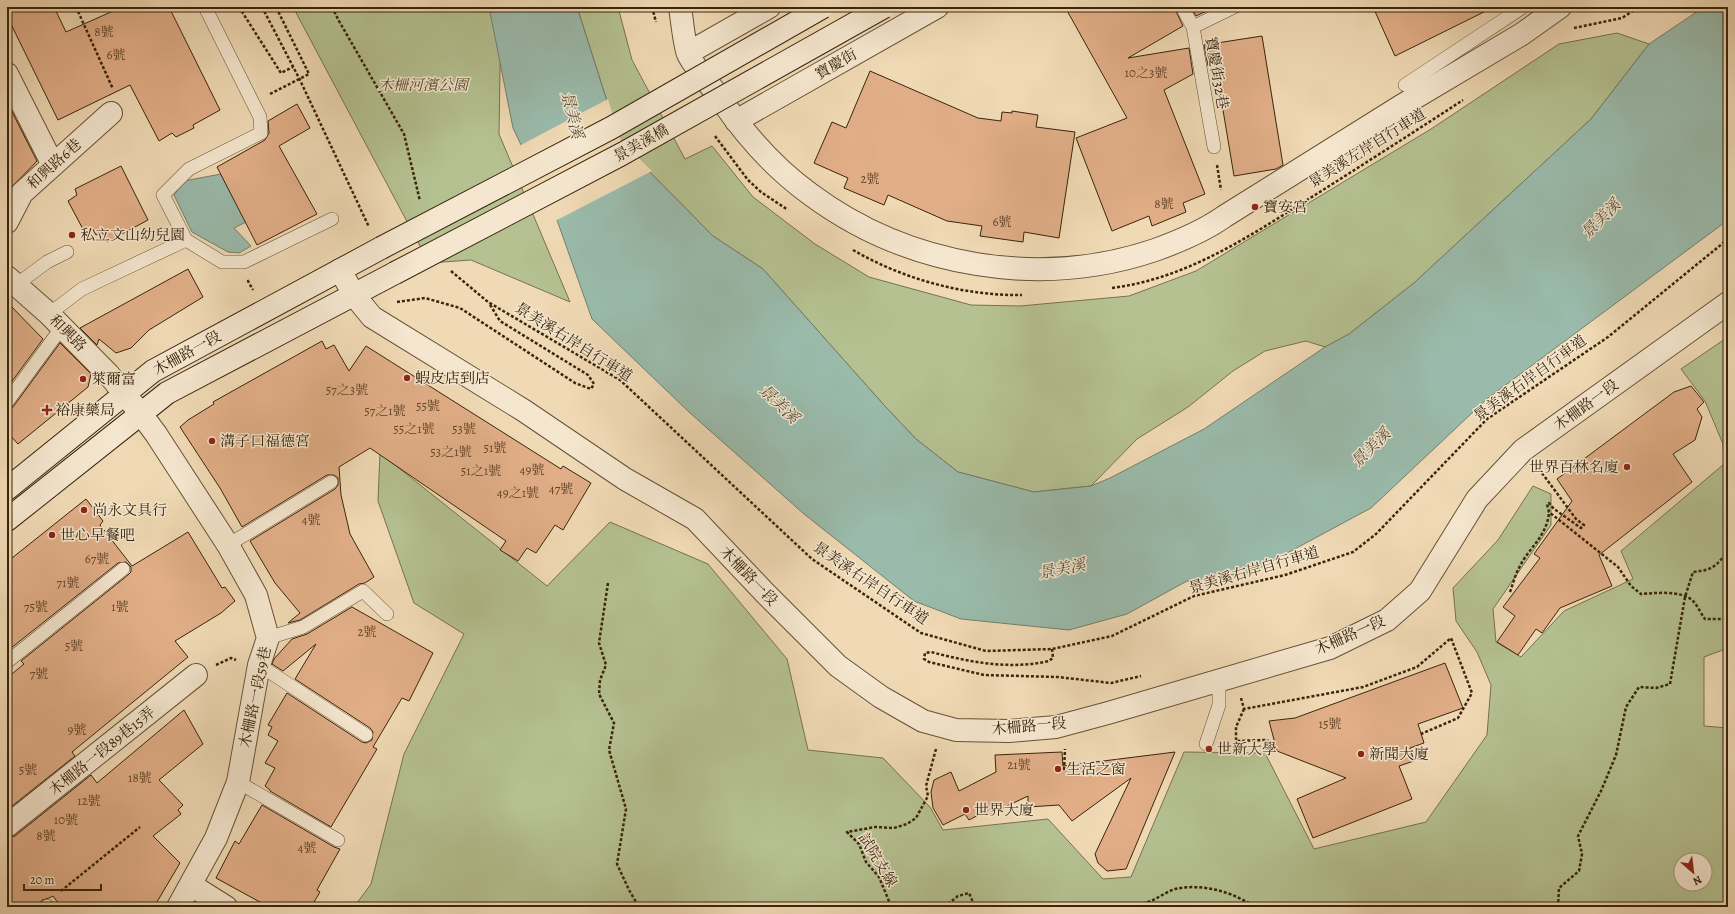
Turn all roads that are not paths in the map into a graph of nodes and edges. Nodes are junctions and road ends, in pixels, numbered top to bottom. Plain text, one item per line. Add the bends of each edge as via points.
1 (205, 7) edge
2 (680, 7) edge
3 (769, 7) edge
4 (823, 7) edge
5 (884, 7) edge
6 (937, 7) edge
7 (1182, 7) edge
8 (1234, 7) edge
9 (1522, 7) edge
10 (1560, 7) edge
11 (1193, 28) junction
12 (688, 53) junction
13 (7, 74) edge
14 (1405, 85) dead end
15 (111, 113) road end
16 (736, 121) junction
17 (1214, 147) road end
18 (53, 165) junction
19 (332, 219) dead end
20 (7, 222) edge
21 (186, 240) junction
22 (67, 252) dead end
23 (340, 270) junction
24 (12, 281) edge
25 (354, 295) junction
26 (1728, 302) edge
27 (56, 320) junction
28 (124, 394) junction
29 (7, 402) edge
30 (141, 414) junction
31 (331, 482) dead end
32 (7, 489) edge
33 (7, 520) edge
34 (228, 545) junction
35 (123, 569) dead end
36 (388, 614) dead end
37 (268, 638) junction
38 (7, 662) edge
39 (259, 665) junction
40 (196, 675) road end
41 (1219, 680) junction
42 (366, 735) dead end
43 (1206, 744) dead end
44 (238, 782) junction
45 (7, 826) edge
46 (338, 840) dead end
47 (192, 885) junction
48 (178, 907) edge
49 (226, 907) edge

1 - 21 lane via 260,117 261,134 190,169 163,195
2 - 12 street
3 - 12 street
4 - 23 street, 景美溪橋, bridge via 611,128
5 - 25 street, 景美溪橋, bridge via 622,154
6 - 16 street, 寶慶街
7 - 11 lane, 寶慶街32巷
8 - 11 lane
9 - 14 lane
10 - 16 street via 1522,34 1401,106 1202,231 1127,259 1088,267 1037,270 985,266 930,254 876,234 842,215 789,178
11 - 17 lane, 寶慶街32巷
12 - 16 street
13 - 18 street
15 - 18 street, 和興路6巷
18 - 20 street, 和興路6巷 via 22,193
19 - 21 lane via 244,262 222,262
21 - 27 lane via 82,289
22 - 24 lane
23 - 25 street, 木柵路一段
23 - 28 street, 木柵路一段 via 154,370
24 - 27 street, 和興路
25 - 30 street, 木柵路一段 via 167,392
25 - 41 street, 木柵路一段 via 378,321 523,410 625,478 695,519 838,666 881,698 923,721 956,730 1009,731 1056,727
26 - 41 street, 木柵路一段 via 1523,450 1477,499 1420,591 1387,620 1330,648
27 - 28 street, 和興路 via 110,375
27 - 29 lane
28 - 30 street, 木柵路一段59巷
28 - 32 street, 木柵路一段
30 - 33 street, 木柵路一段
30 - 34 street, 木柵路一段59巷
31 - 34 lane
34 - 37 street, 木柵路一段59巷 via 256,595
35 - 38 lane
36 - 37 lane via 363,591 303,627
37 - 39 street, 木柵路一段59巷
39 - 42 lane
39 - 44 street, 木柵路一段59巷
40 - 45 street, 木柵路一段89巷15弄
41 - 43 lane via 1219,705
44 - 46 lane
44 - 47 street, 木柵路一段59巷 via 216,838
47 - 48 street, 木柵路一段59巷
47 - 49 street

